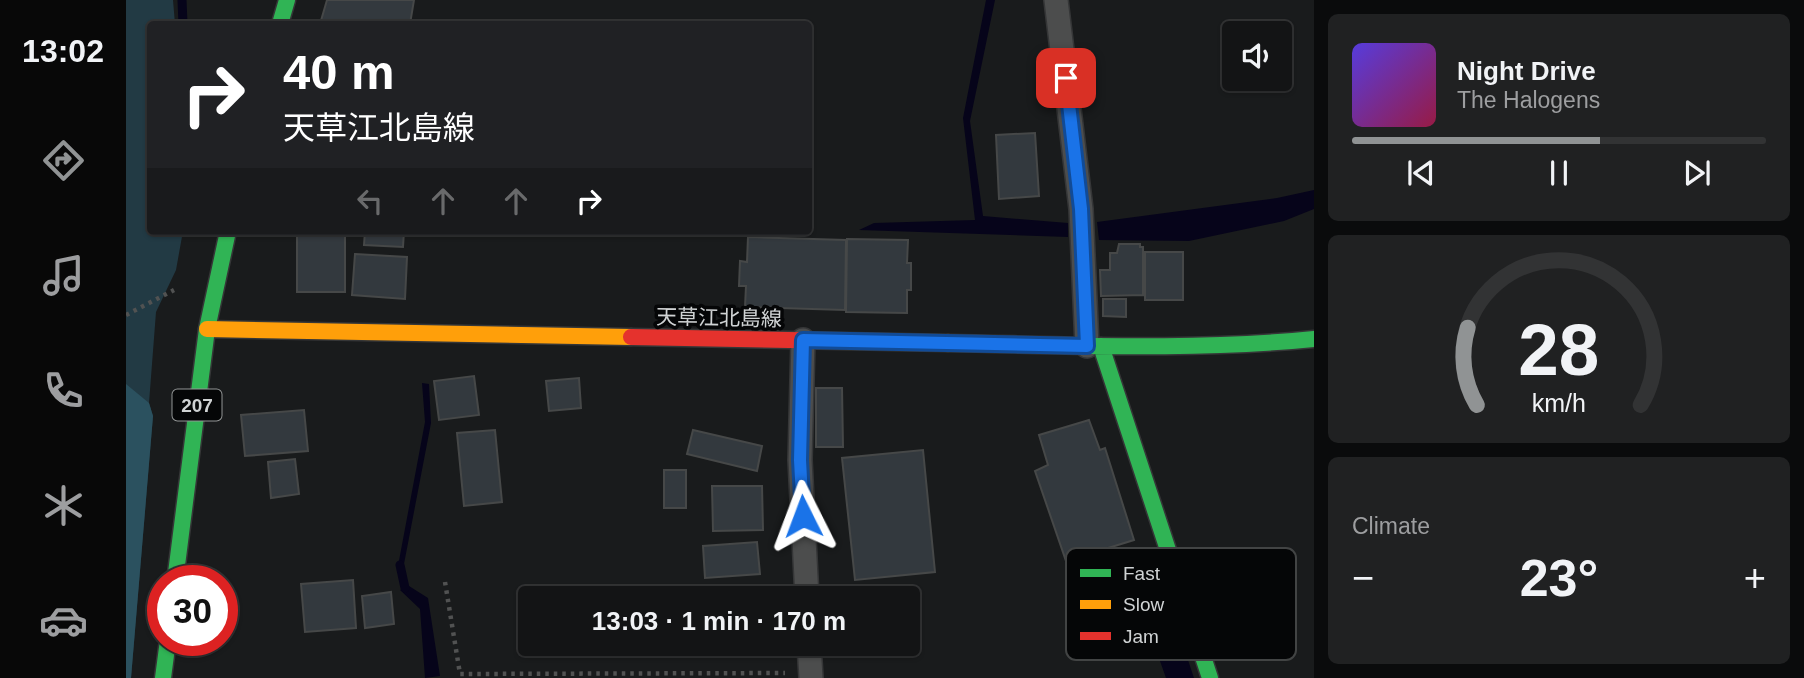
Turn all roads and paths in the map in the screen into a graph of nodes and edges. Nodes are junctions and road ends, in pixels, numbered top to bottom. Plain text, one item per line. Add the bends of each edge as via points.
1 (287, 0) edge
2 (1056, 0) edge
3 (281, 21) edge
4 (227, 235) edge
5 (174, 290) dead end
6 (126, 315) edge
7 (207, 329) junction
8 (1314, 339) edge
9 (803, 340) junction
10 (1094, 346) junction
11 (1165, 548) edge
12 (177, 565) edge
13 (445, 582) dead end
14 (806, 586) edge
15 (166, 656) edge
16 (810, 656) edge
17 (1204, 660) edge
18 (811, 675) edge
19 (458, 676) edge
20 (163, 678) edge
21 (1210, 678) edge

1 - 3 main road
2 - 10 street
4 - 7 main road, 207
5 - 6 path
7 - 9 main road, 天草江北島線
7 - 12 main road, 207
8 - 10 main road, 天草江北島線
9 - 10 main road, 天草江北島線
9 - 14 street via 800,460
10 - 11 main road
13 - 19 path
15 - 20 main road
16 - 18 street
17 - 21 main road
18 - 19 path

